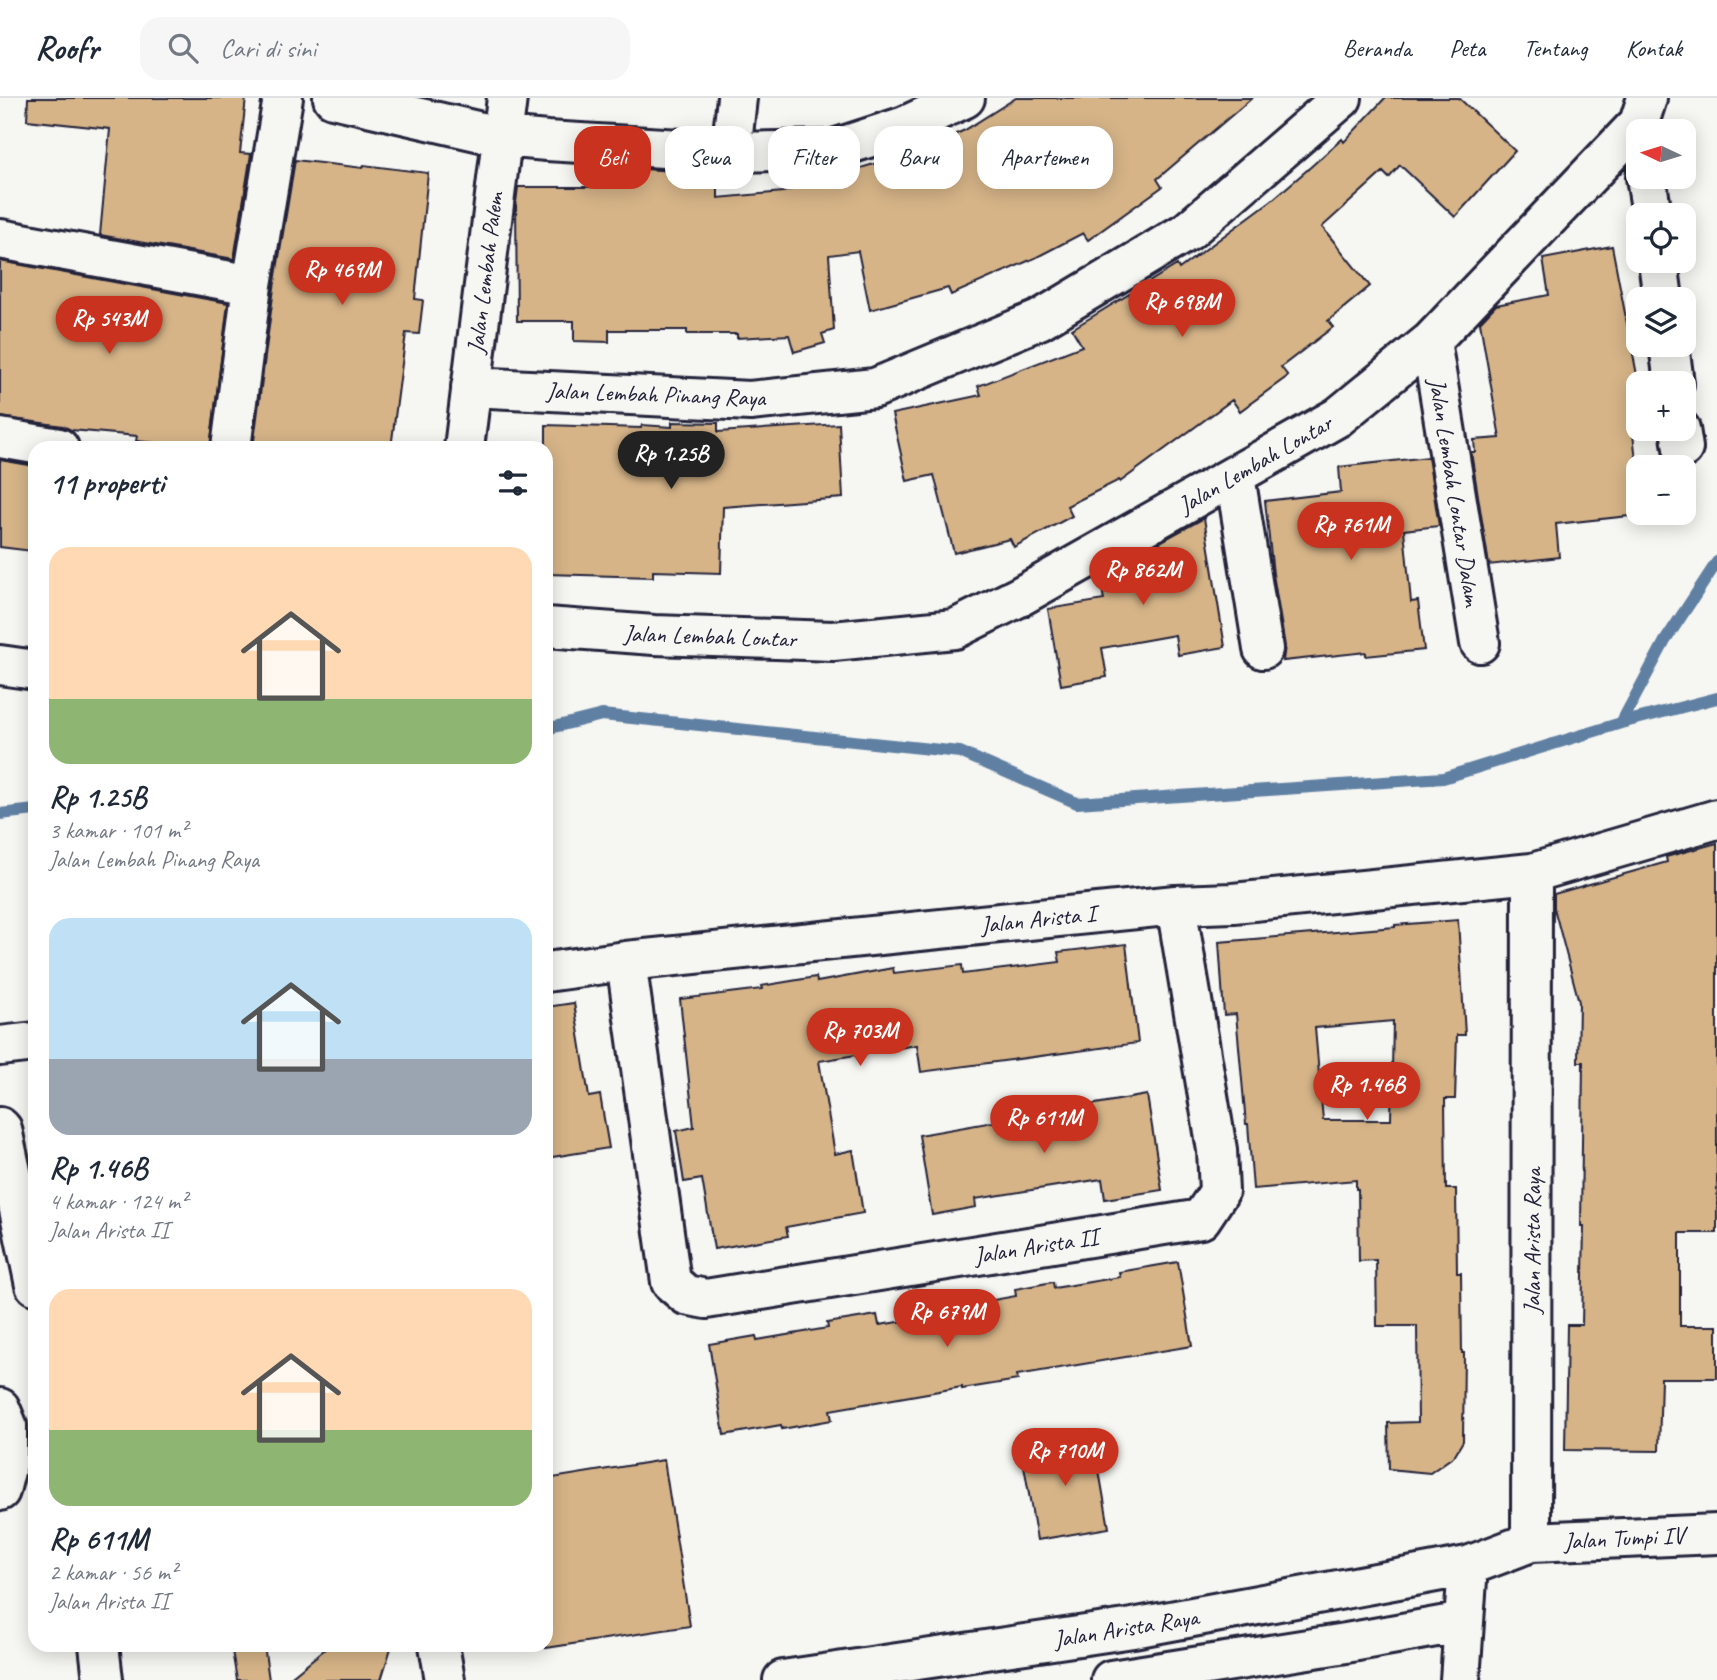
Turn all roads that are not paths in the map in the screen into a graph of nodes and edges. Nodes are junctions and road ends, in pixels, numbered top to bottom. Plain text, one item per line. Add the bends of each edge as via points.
1 (283, 98) edge
2 (333, 98) edge
3 (508, 98) edge
4 (737, 98) edge
5 (964, 98) edge
6 (1342, 98) edge
7 (1642, 117) edge
8 (734, 126) edge
9 (503, 136) junction
10 (665, 148) edge
11 (754, 152) edge
12 (0, 239) edge
13 (252, 285) junction
14 (1431, 341) junction
15 (471, 387) junction
16 (0, 438) edge
17 (231, 441) edge
18 (465, 441) edge
19 (28, 443) edge
20 (1235, 476) junction
21 (553, 628) edge
22 (1480, 643) dead end
23 (1264, 649) dead end
24 (0, 665) edge
25 (28, 669) edge
26 (1717, 819) edge
27 (1532, 873) junction
28 (1176, 905) junction
29 (626, 961) junction
30 (553, 971) edge
31 (28, 1043) edge
32 (0, 1046) edge
33 (0, 1127) edge
34 (28, 1252) edge
35 (0, 1408) edge
36 (0, 1491) edge
37 (1717, 1534) edge
38 (1531, 1542) junction
39 (1468, 1566) junction
40 (1464, 1622) junction
41 (100, 1652) edge
42 (440, 1652) edge
43 (103, 1680) edge
44 (446, 1680) edge
45 (783, 1680) edge
46 (1111, 1680) edge
47 (1460, 1680) edge

1 - 13 street
2 - 9 street
3 - 9 street, Jalan Lembah Palem
4 - 8 street
5 - 11 street via 905,126 831,150
6 - 15 street, Jalan Lembah Pinang Raya via 1188,231 1039,320 875,388 750,401
7 - 14 street, Jalan Lembah Lontar
9 - 10 street
9 - 15 street, Jalan Lembah Palem
12 - 13 street
13 - 17 street
14 - 20 street, Jalan Lembah Lontar via 1338,417
14 - 22 street, Jalan Lembah Lontar Dalam
15 - 18 street, Jalan Lembah Palem
16 - 19 street
20 - 21 street, Jalan Lembah Lontar via 955,629 833,641
20 - 23 street
24 - 25 street
26 - 27 street, Jalan Arista I
27 - 28 street, Jalan Arista I
27 - 38 street, Jalan Arista Raya
28 - 29 street, Jalan Arista I
28 - 29 street, Jalan Arista II via 1217,1150 1219,1192 1201,1219 706,1299 686,1295 671,1282
29 - 30 street, Jalan Arista I
31 - 32 street
33 - 34 street
35 - 36 street via 7,1425 7,1463
37 - 38 street, Jalan Tumpi IV
38 - 39 street, Jalan Arista Raya
39 - 40 street
39 - 45 street, Jalan Arista Raya via 1133,1628
40 - 46 street, Jalan Arista Raya
40 - 47 street
41 - 43 street
42 - 44 street

